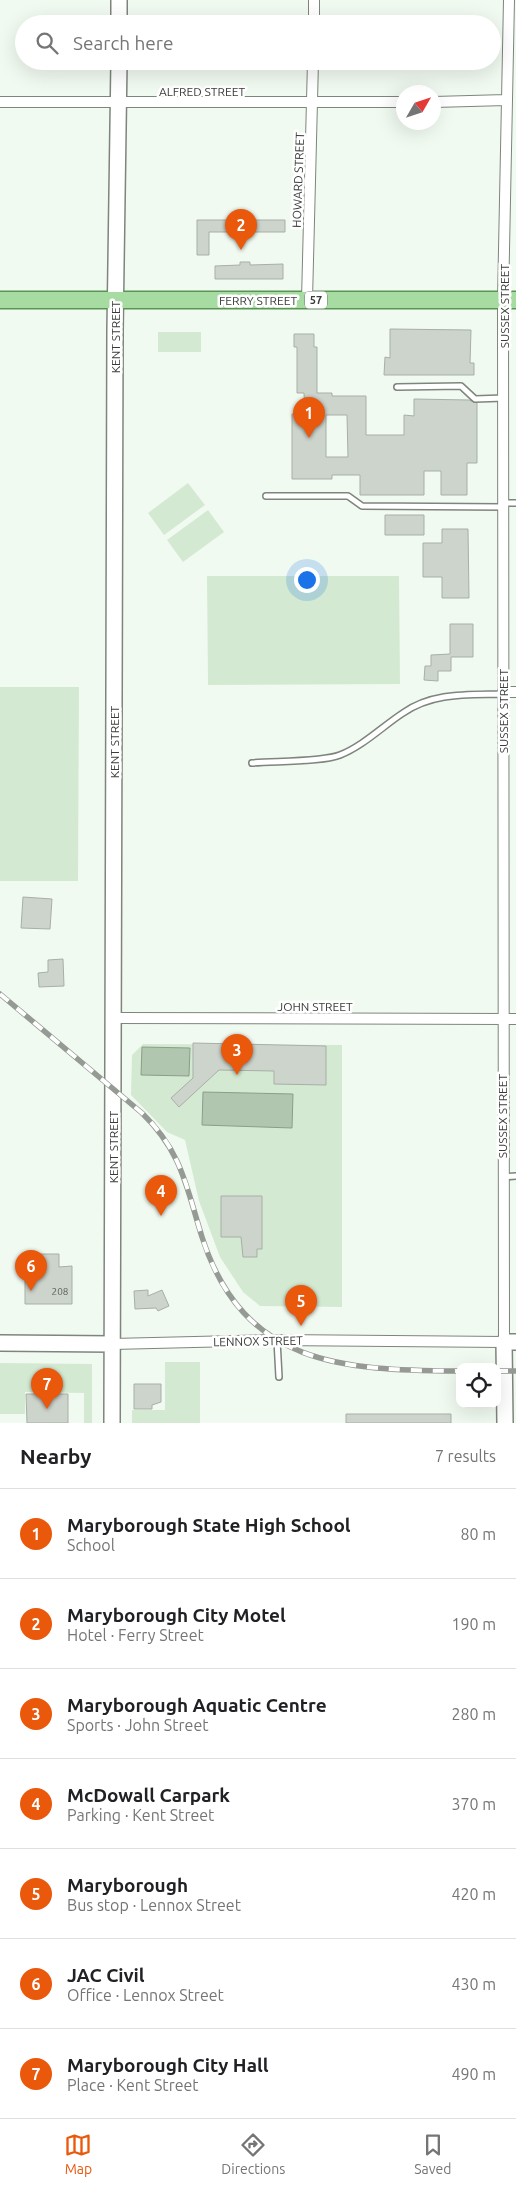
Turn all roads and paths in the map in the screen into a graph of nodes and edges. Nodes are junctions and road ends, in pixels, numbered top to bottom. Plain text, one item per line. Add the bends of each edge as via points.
1 (120, 0) edge
2 (314, 0) edge
3 (509, 0) edge
4 (119, 15) edge
5 (314, 15) edge
6 (119, 70) edge
7 (314, 70) edge
8 (506, 100) junction
9 (0, 102) edge
10 (118, 102) junction
11 (396, 102) edge
12 (441, 102) edge
13 (313, 104) junction
14 (0, 300) edge
15 (116, 300) junction
16 (307, 300) junction
17 (510, 300) edge
18 (397, 387) dead end
19 (504, 398) junction
20 (266, 496) dead end
21 (516, 503) edge
22 (505, 505) junction
23 (516, 692) edge
24 (503, 693) junction
25 (252, 763) dead end
26 (113, 1018) junction
27 (502, 1018) junction
28 (516, 1019) edge
29 (516, 1176) edge
30 (502, 1177) junction
31 (277, 1340) junction
32 (510, 1342) edge
33 (0, 1343) edge
34 (112, 1344) junction
35 (278, 1377) dead end
36 (112, 1423) edge
37 (505, 1423) edge

1 - 4 main road
2 - 5 street
3 - 8 street, SUSSEX STREET
6 - 10 main road, KENT STREET
7 - 13 street, HOWARD STREET
8 - 12 street
8 - 17 street, SUSSEX STREET
9 - 10 street, ALFRED STREET
10 - 13 street, ALFRED STREET
10 - 15 main road, KENT STREET
11 - 13 street, ALFRED STREET
13 - 16 street, HOWARD STREET
14 - 15 main road, FERRY STREET / 57
15 - 16 main road, FERRY STREET / 57
15 - 26 main road, KENT STREET
16 - 17 main road, FERRY STREET / 57
17 - 19 street, SUSSEX STREET
18 - 19 lane via 461,386 475,399
19 - 22 street, SUSSEX STREET
20 - 22 lane via 348,496 362,506
21 - 22 lane
22 - 24 street, SUSSEX STREET
23 - 24 street
24 - 25 lane via 426,700 404,711 337,757
24 - 27 street, SUSSEX STREET
26 - 27 street, JOHN STREET
26 - 34 main road, KENT STREET
27 - 28 street, JOHN STREET
27 - 30 street, SUSSEX STREET
29 - 30 lane
30 - 32 street, SUSSEX STREET
31 - 32 street, LENNOX STREET
31 - 34 street, LENNOX STREET
31 - 35 lane
32 - 37 main road, SUSSEX STREET
33 - 34 main road, LENNOX STREET
34 - 36 main road, KENT STREET

